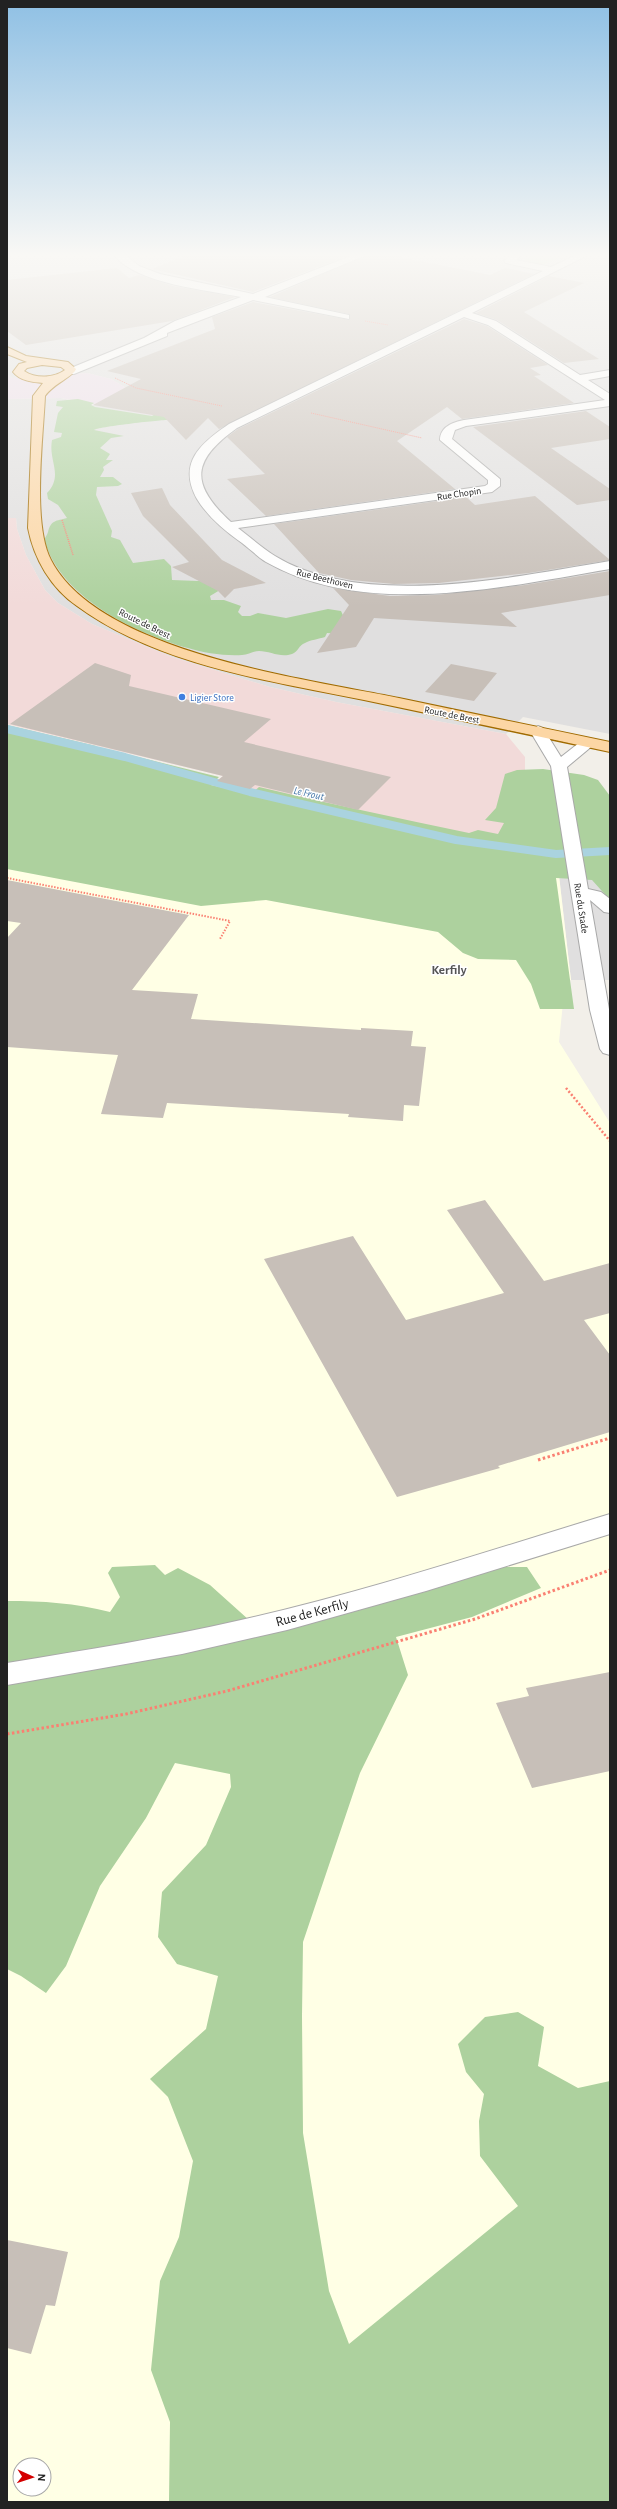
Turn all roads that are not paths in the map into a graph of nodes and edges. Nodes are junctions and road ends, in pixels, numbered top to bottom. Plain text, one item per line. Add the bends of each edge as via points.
1 (19, 373) edge
2 (28, 373) edge
3 (67, 373) edge
4 (341, 373) edge
5 (568, 373) edge
6 (610, 373) edge
7 (58, 377) junction
8 (577, 379) junction
9 (39, 396) junction
10 (610, 399) edge
11 (610, 404) edge
12 (228, 526) junction
13 (610, 565) edge
14 (538, 732) junction
15 (589, 742) junction
16 (610, 747) edge
17 (559, 766) junction
18 (580, 893) junction
19 (610, 908) edge
20 (610, 1049) edge
21 (610, 1524) edge
22 (7, 1674) edge

1 - 9 main road
2 - 7 main road via 44,379
3 - 7 main road
4 - 12 street, Rue Beethoven via 233,426 212,442 200,456 195,467 195,483 208,505
5 - 8 street
6 - 8 street
7 - 9 main road via 47,385
8 - 10 street
9 - 14 main road, Route de Brest via 34,507 37,543 62,585 102,618 143,637 257,674
11 - 12 street, Rue Chopin via 464,422 451,428 446,434 446,440 494,479 494,486 488,489
12 - 13 street, Rue Beethoven via 254,551 273,562 321,579 370,588 452,589
14 - 15 main road, Route de Brest
14 - 17 street, Rue du Stade
15 - 16 main road, Route de Brest
15 - 17 street
17 - 18 street, Rue du Stade
18 - 19 street via 595,896
18 - 20 street, Rue du Stade via 599,1010
21 - 22 street, Rue de Kerfily via 441,1576 242,1630 128,1654

